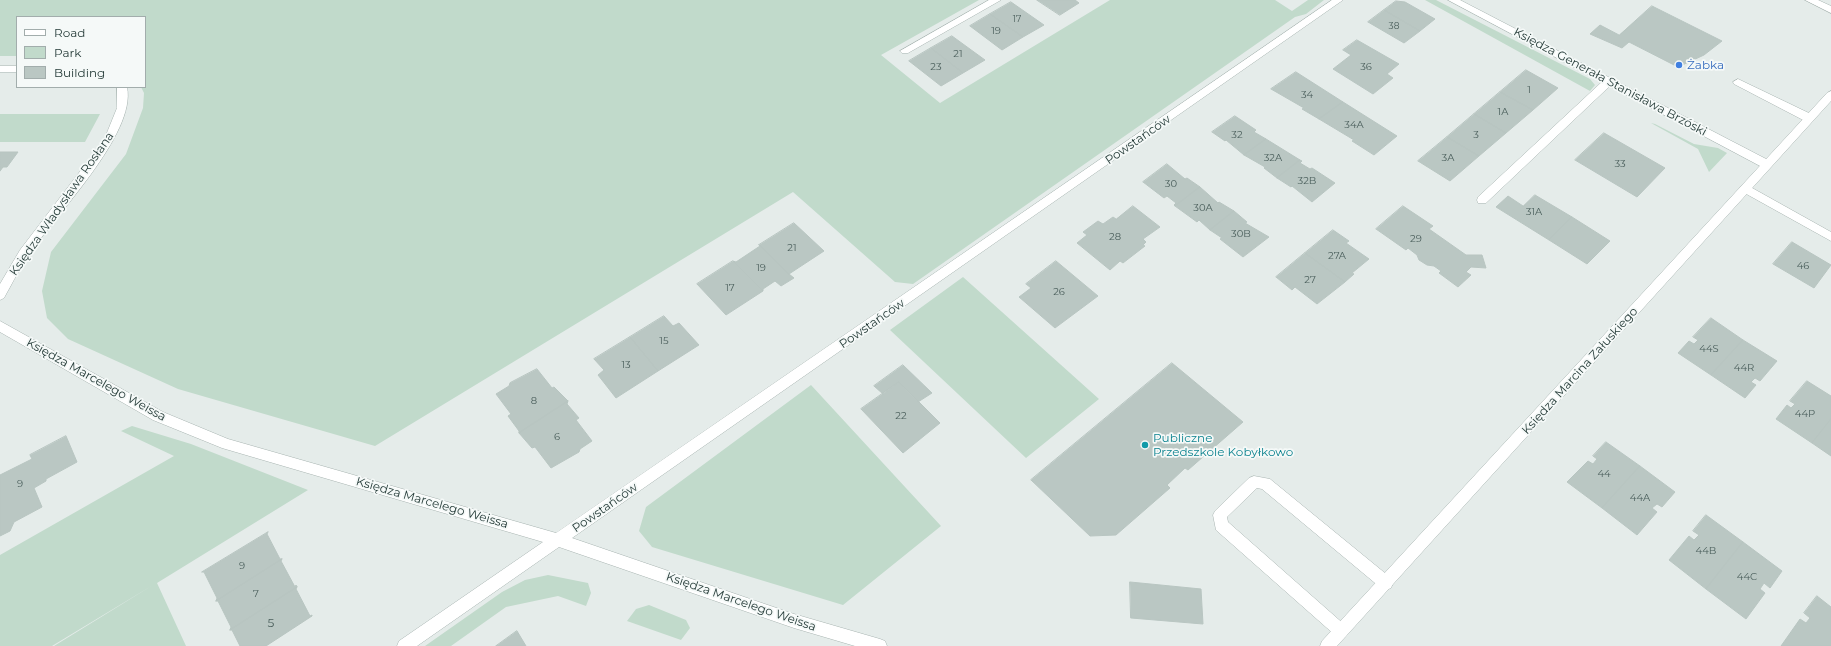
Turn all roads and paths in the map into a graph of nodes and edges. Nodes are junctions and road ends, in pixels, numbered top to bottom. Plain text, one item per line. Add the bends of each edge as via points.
1 (996, 0) edge
2 (1338, 0) edge
3 (1453, 0) edge
4 (1810, 0) edge
5 (1831, 10) edge
6 (905, 51) dead end
7 (0, 69) edge
8 (16, 69) edge
9 (1609, 81) junction
10 (1738, 82) dead end
11 (122, 88) edge
12 (1831, 95) edge
13 (1810, 118) junction
14 (1766, 164) junction
15 (1745, 188) junction
16 (1482, 200) dead end
17 (1831, 237) edge
18 (0, 295) edge
19 (0, 326) edge
20 (559, 540) junction
21 (1386, 583) junction
22 (1341, 631) junction
23 (404, 646) edge
24 (880, 646) edge
25 (1327, 646) edge

1 - 6 street
2 - 20 street, Powstańców
3 - 9 street, Księdza Generała Stanisława Brzóski
4 - 5 street
7 - 8 street
9 - 14 street, Księdza Generała Stanisława Brzóski
9 - 16 street
10 - 13 street
11 - 18 street, Księdza Władysława Rosłana via 123,103 118,122 108,142 24,253
12 - 13 street, Księdza Marcina Załuskiego
13 - 14 street, Księdza Marcina Załuskiego
14 - 15 street, Księdza Marcina Załuskiego
15 - 17 street
15 - 21 street, Księdza Marcina Załuskiego
19 - 20 street, Księdza Marcelego Weissa via 158,416 227,444
20 - 23 street, Powstańców
20 - 24 street, Księdza Marcelego Weissa via 794,620
21 - 22 street, Księdza Marcina Załuskiego
21 - 22 street via 1266,483 1254,482 1220,515 1221,525
22 - 25 street, Księdza Marcina Załuskiego

